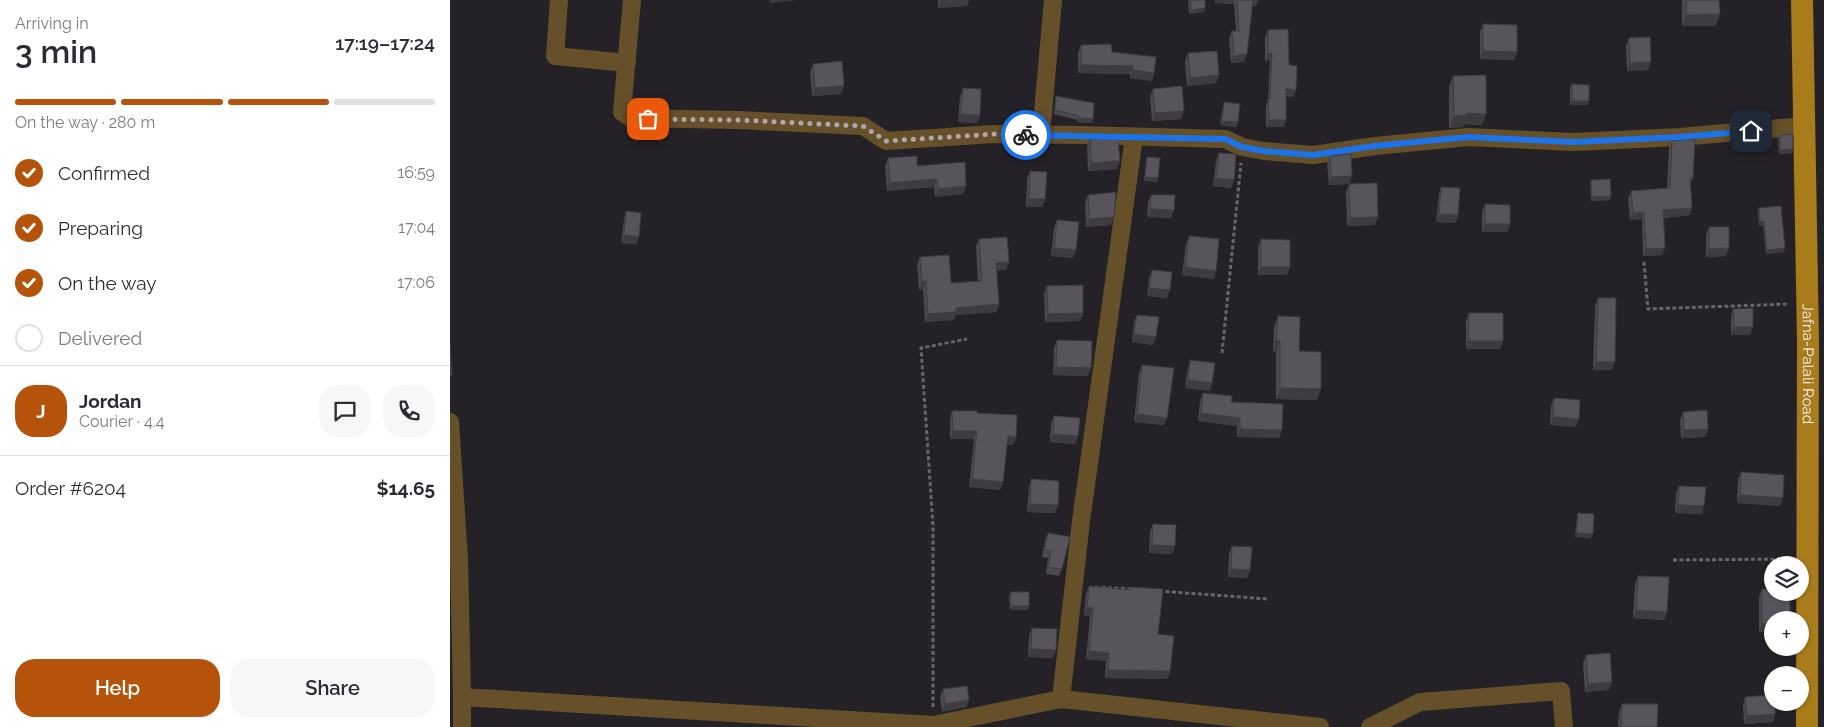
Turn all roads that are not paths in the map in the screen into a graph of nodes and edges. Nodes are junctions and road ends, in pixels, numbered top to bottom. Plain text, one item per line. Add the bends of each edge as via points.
1 (560, 0) edge
2 (632, 0) edge
3 (1053, 0) edge
4 (1802, 0) edge
5 (627, 63) junction
6 (1804, 126) junction
7 (1040, 135) junction
8 (1134, 137) junction
9 (450, 422) edge
10 (454, 558) edge
11 (462, 697) junction
12 (1061, 699) junction
13 (462, 727) edge
14 (1320, 727) edge
15 (1370, 727) edge
16 (1564, 727) edge
17 (1807, 727) edge

1 - 5 street via 554,56
2 - 5 street
3 - 7 street
4 - 6 main road, Jafna-Palali Road
5 - 7 street via 622,112 631,118 863,126 886,141 994,134
6 - 8 street via 1574,142 1468,137 1313,155 1264,151 1242,147 1225,139
6 - 17 main road, Jafna-Palali Road
7 - 8 street
8 - 12 street
9 - 10 street
10 - 11 street
11 - 12 street via 933,726
11 - 13 street
12 - 14 street
15 - 16 street via 1420,702 1561,691

